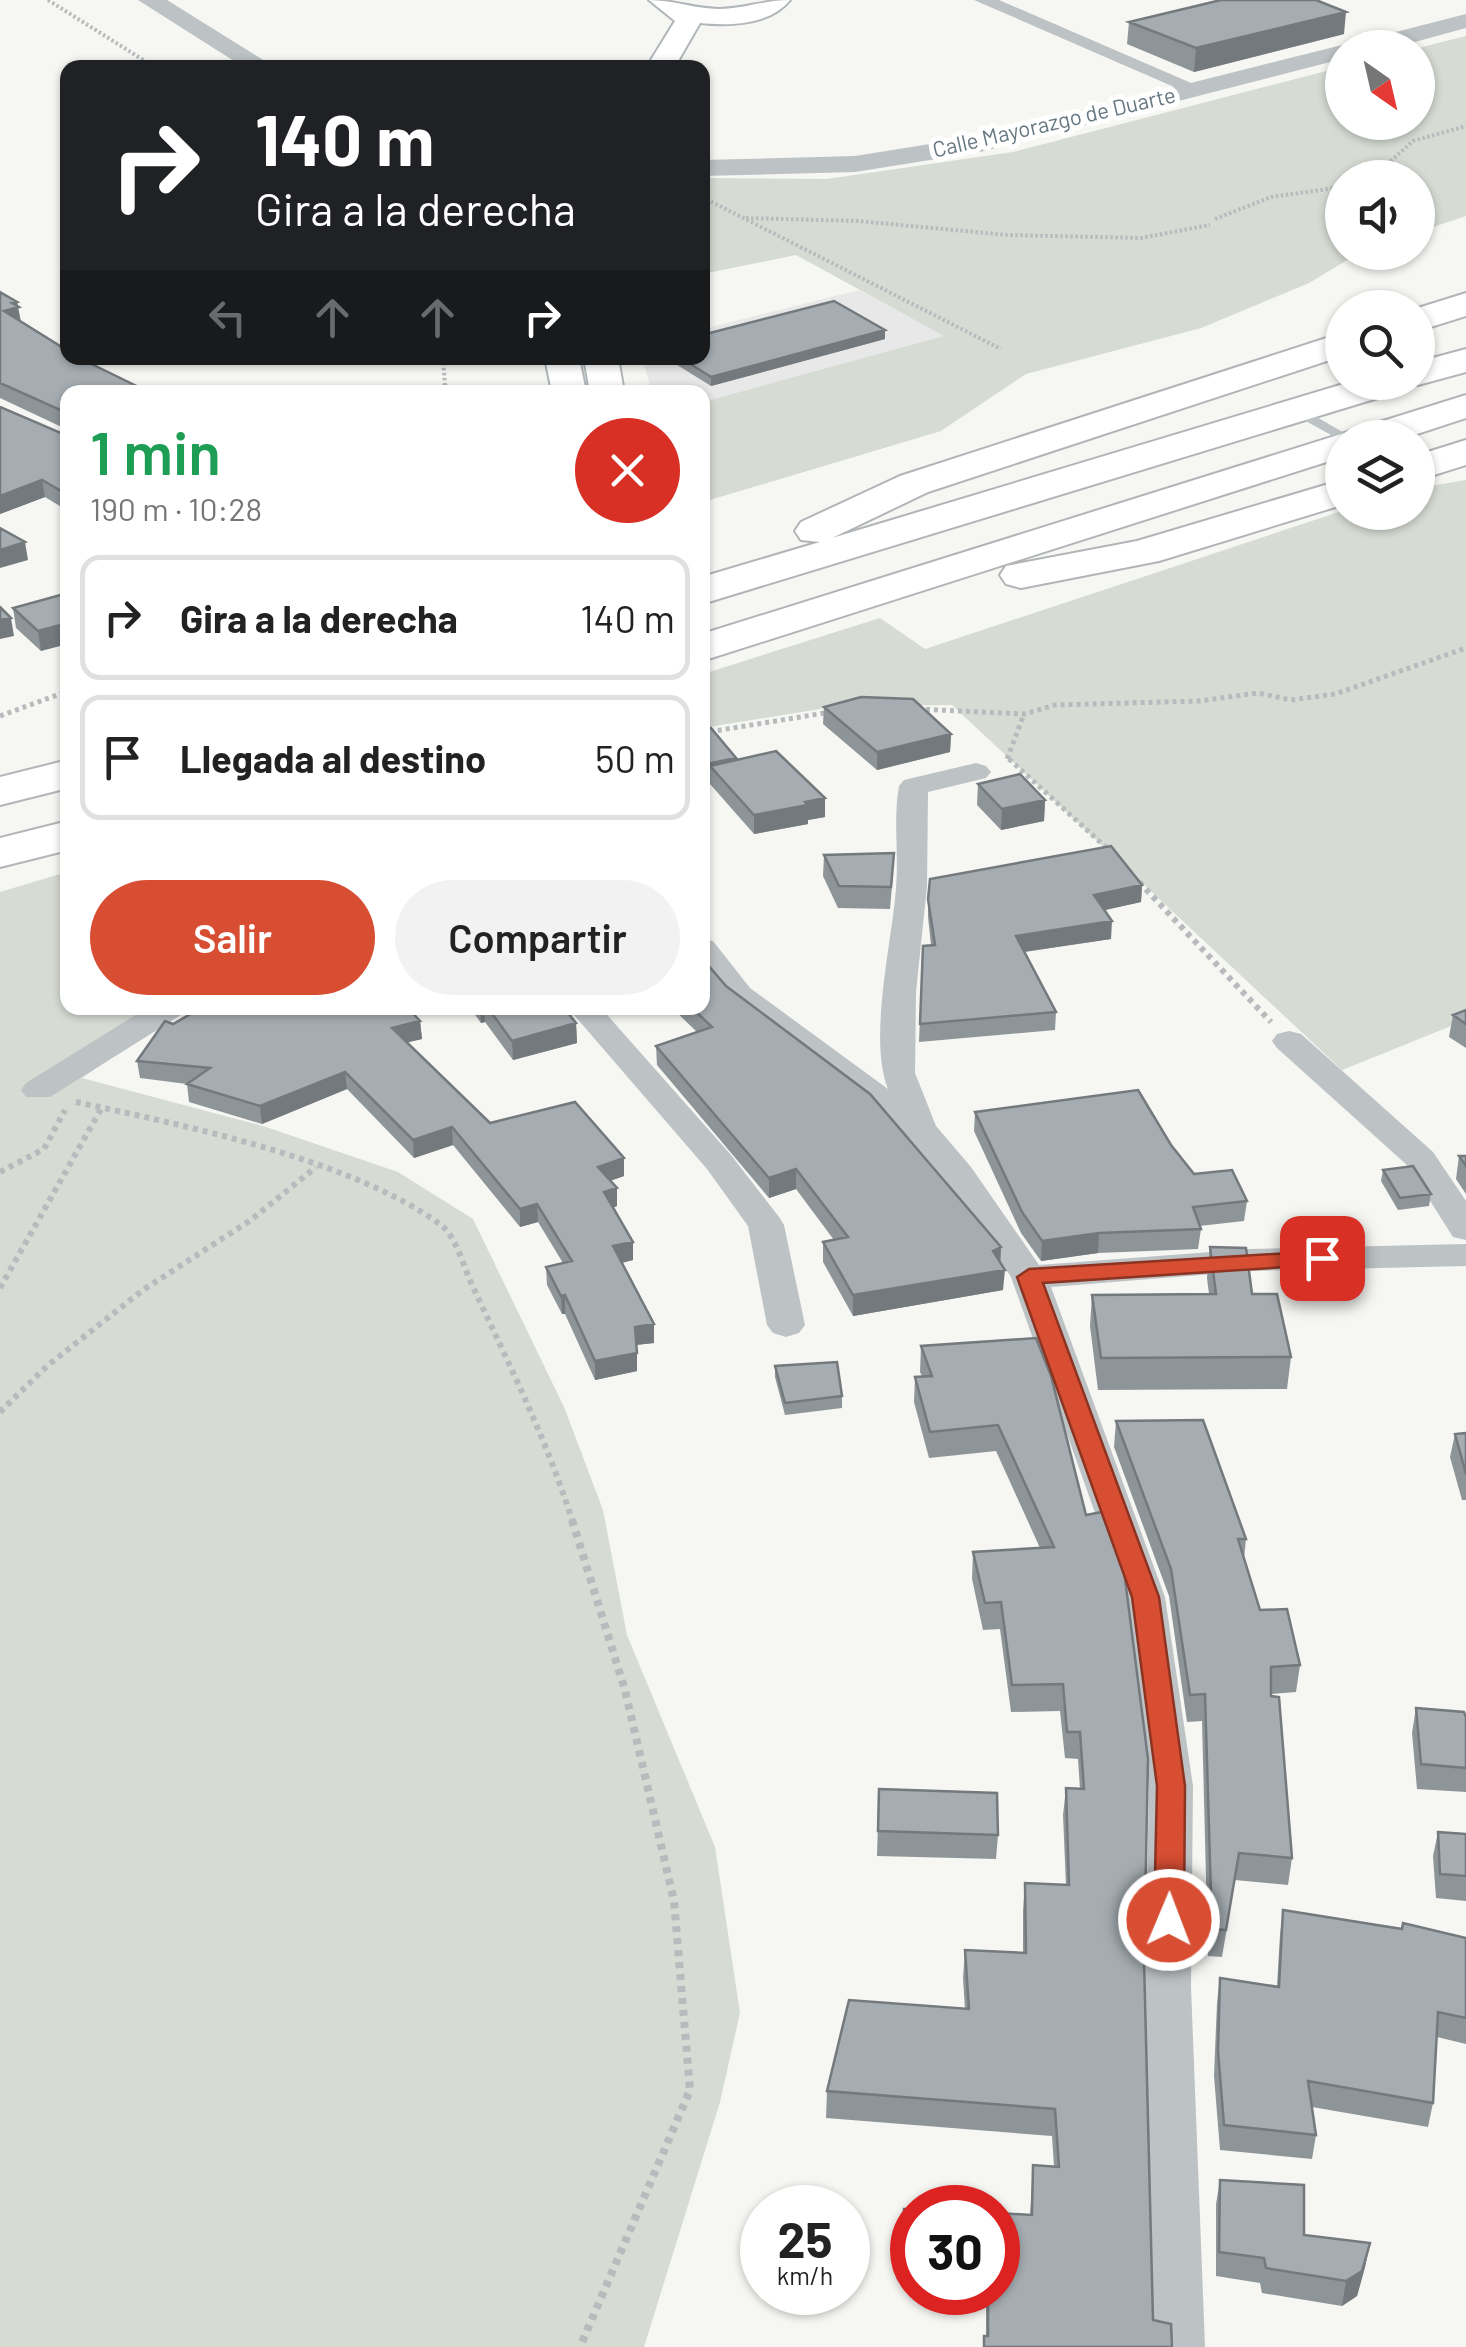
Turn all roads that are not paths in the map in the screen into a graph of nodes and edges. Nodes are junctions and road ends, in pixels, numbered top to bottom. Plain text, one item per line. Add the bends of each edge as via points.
1 (777, 0) edge
2 (983, 0) edge
3 (154, 1) edge
4 (674, 6) edge
5 (727, 15) junction
6 (1466, 22) edge
7 (1433, 30) edge
8 (702, 51) dead end
9 (1325, 56) edge
10 (251, 60) edge
11 (665, 60) edge
12 (1195, 89) junction
13 (710, 168) edge
14 (1466, 304) edge
15 (1435, 314) edge
16 (1466, 317) edge
17 (1435, 326) edge
18 (1325, 350) edge
19 (1325, 357) edge
20 (1466, 360) edge
21 (1435, 369) edge
22 (1333, 400) edge
23 (1466, 406) edge
24 (1297, 411) junction
25 (1421, 420) edge
26 (1099, 424) junction
27 (1325, 426) edge
28 (1325, 449) edge
29 (1466, 452) edge
30 (1466, 461) edge
31 (1435, 464) edge
32 (1435, 467) edge
33 (1325, 499) edge
34 (743, 579) junction
35 (710, 589) edge
36 (710, 645) edge
37 (710, 645) edge
38 (976, 772) road end
39 (60, 776) edge
40 (0, 791) edge
41 (60, 836) edge
42 (0, 853) edge
43 (710, 958) edge
44 (157, 1015) edge
45 (590, 1015) edge
46 (1289, 1042) road end
47 (38, 1090) dead end
48 (922, 1132) junction
49 (1466, 1229) edge
50 (1466, 1255) edge
51 (1029, 1277) junction
52 (786, 1325) dead end
53 (1180, 2347) edge

1 - 5 main road
2 - 12 street
3 - 10 street
4 - 5 main road
4 - 11 main road via 688,21
5 - 8 main road
6 - 7 street
9 - 12 street, Calle Mayorazgo de Duarte
12 - 13 street, Calle Mayorazgo de Duarte via 944,150 855,164
14 - 15 highway
16 - 17 highway
18 - 26 highway
19 - 26 highway
20 - 21 highway
22 - 24 highway
23 - 25 highway
24 - 27 lane
24 - 34 highway
26 - 34 highway via 860,506 774,549
28 - 36 highway
29 - 31 highway
30 - 32 highway
33 - 37 highway via 1144,552
34 - 35 highway
38 - 48 street via 914,786 898,1074
39 - 40 highway
41 - 42 highway
43 - 48 street via 740,995
44 - 47 street
45 - 52 street via 766,1225
46 - 49 street via 1420,1160
48 - 51 street
50 - 51 street via 1251,1260
51 - 53 street via 1145,1597 1171,1786 1169,2007

